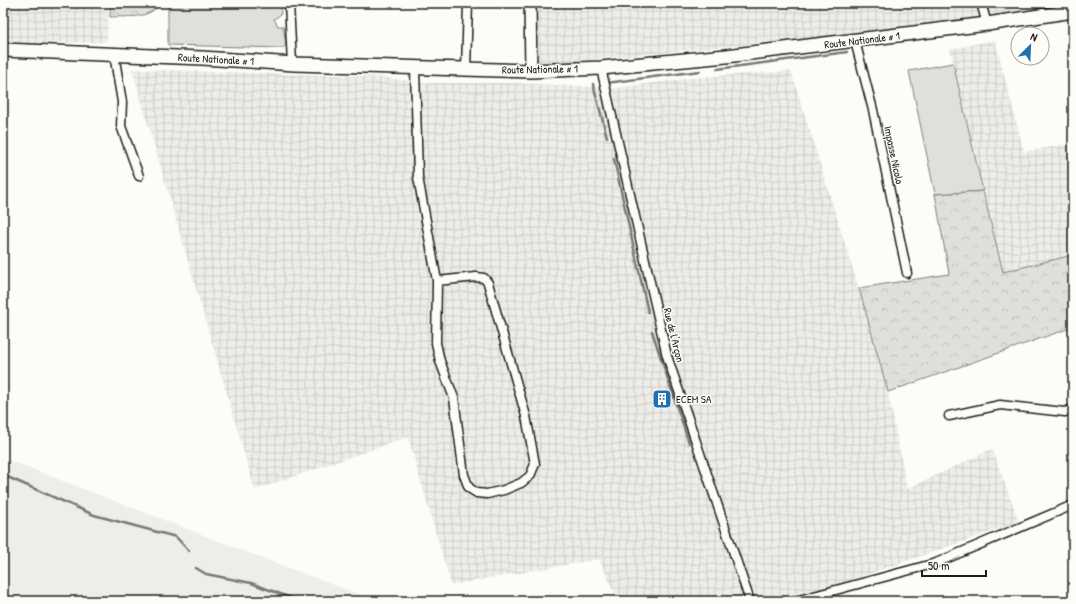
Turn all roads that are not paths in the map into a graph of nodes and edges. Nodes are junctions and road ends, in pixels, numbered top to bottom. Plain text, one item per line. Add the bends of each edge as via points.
1 (288, 3) edge
2 (468, 3) edge
3 (530, 3) edge
4 (981, 3) edge
5 (1073, 11) edge
6 (987, 24) junction
7 (855, 41) junction
8 (3, 50) edge
9 (114, 54) junction
10 (292, 64) junction
11 (415, 68) junction
12 (600, 68) junction
13 (466, 69) junction
14 (531, 71) junction
15 (139, 176) dead end
16 (907, 273) dead end
17 (437, 281) junction
18 (1073, 409) edge
19 (949, 416) dead end
20 (1073, 505) edge
21 (750, 601) edge
22 (795, 601) edge

1 - 10 street
2 - 13 street
3 - 14 street
4 - 6 street
5 - 6 main road, Route Nationale # 1
6 - 7 main road, Route Nationale # 1
7 - 12 main road, Route Nationale # 1
7 - 16 street, Impasse Nicolo via 874,110
8 - 9 main road, Route Nationale # 1
9 - 10 main road, Route Nationale # 1
9 - 15 street via 122,102 121,126
10 - 11 main road, Route Nationale # 1
11 - 13 main road, Route Nationale # 1
11 - 17 street via 418,177
12 - 14 main road, Route Nationale # 1
12 - 21 street, Rue de l'Arçon via 667,356
13 - 14 main road, Route Nationale # 1
17 - 17 street via 436,343 454,398 464,475 470,488 477,493 487,494 504,490 530,476 535,464 526,416 488,284 484,278 476,277
18 - 19 street via 1064,412 1000,405
20 - 22 street via 936,563

